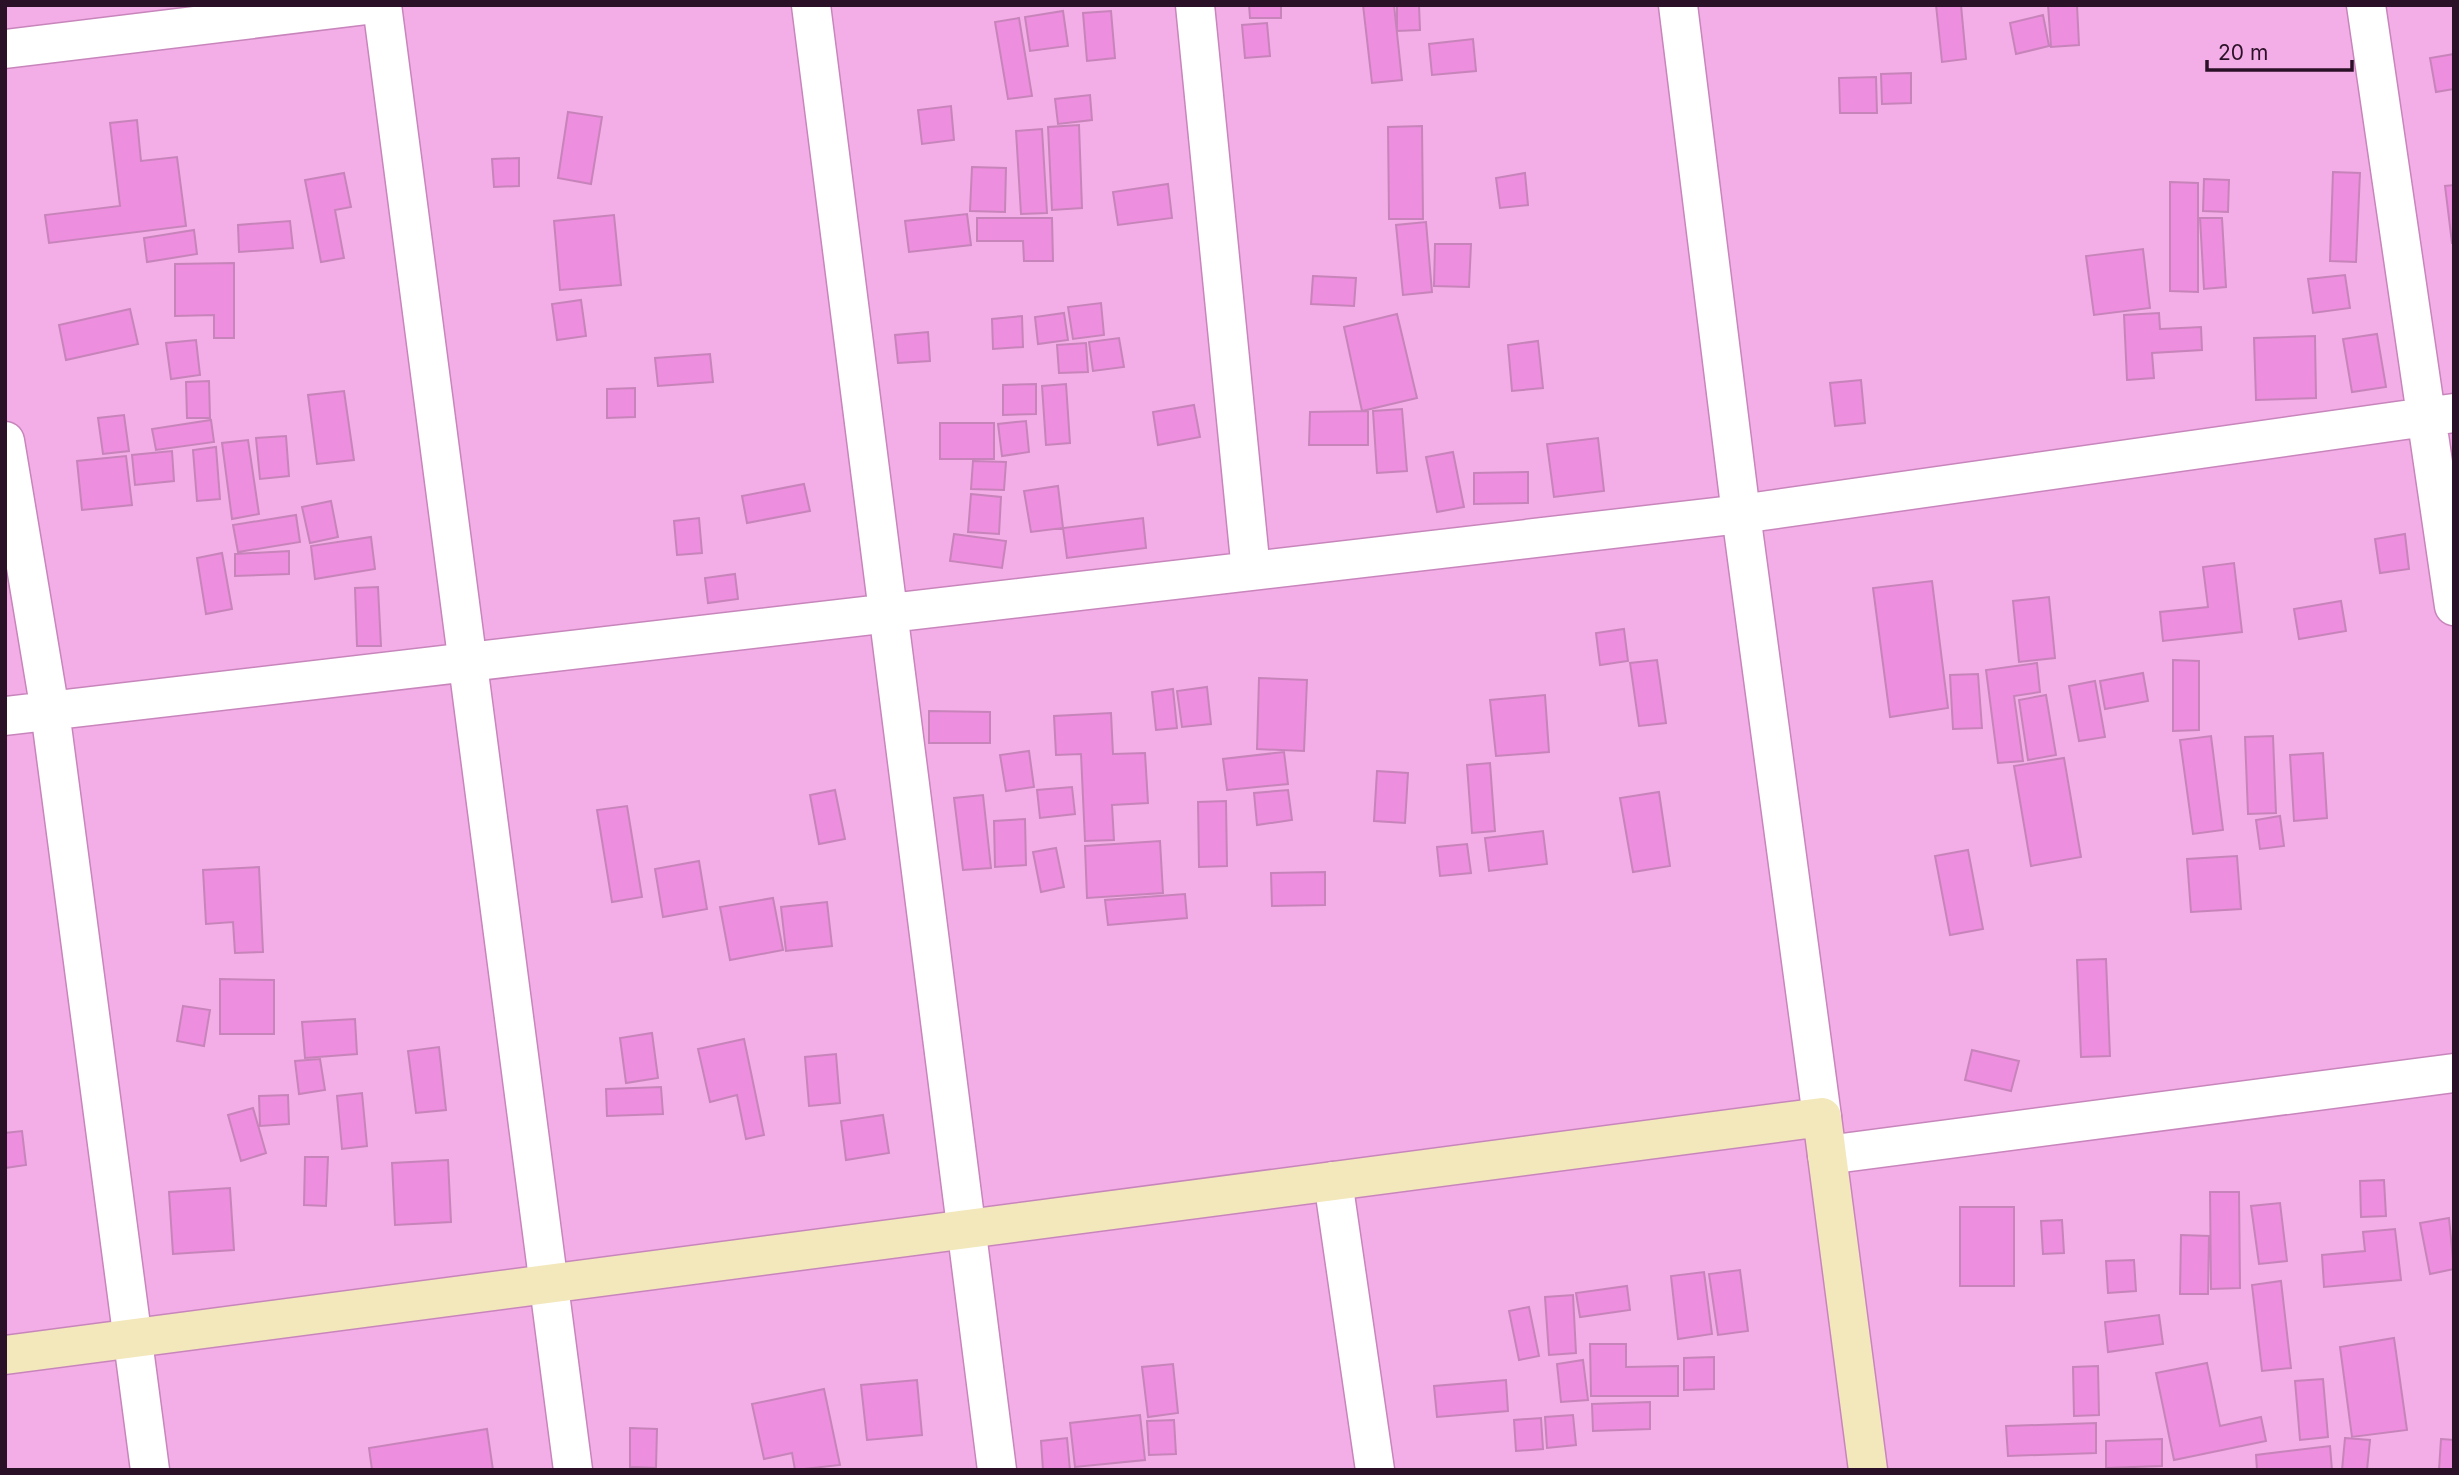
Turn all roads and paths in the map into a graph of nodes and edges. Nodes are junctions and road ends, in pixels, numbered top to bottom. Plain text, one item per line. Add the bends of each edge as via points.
1 (367, 5) edge
2 (382, 5) edge
3 (811, 5) edge
4 (1195, 5) edge
5 (1678, 5) edge
6 (2366, 5) edge
7 (5, 48) edge
8 (2439, 415) edge
9 (5, 441) edge
10 (1741, 514) junction
11 (1251, 571) junction
12 (2454, 606) edge
13 (888, 613) junction
14 (467, 662) junction
15 (50, 711) junction
16 (5, 716) edge
17 (2454, 1073) edge
18 (1822, 1117) junction
19 (1827, 1156) junction
20 (1333, 1181) junction
21 (966, 1229) junction
22 (547, 1284) junction
23 (134, 1338) junction
24 (5, 1355) edge
25 (150, 1470) edge
26 (573, 1470) edge
27 (997, 1470) edge
28 (1375, 1470) edge
29 (1868, 1470) edge

1 - 7 street
2 - 14 street
3 - 13 street
4 - 11 street
5 - 10 street
6 - 8 street
8 - 10 street
8 - 12 street
9 - 15 street
10 - 11 street
10 - 18 street
11 - 13 street
13 - 14 street
13 - 21 street
14 - 15 street
14 - 22 street
15 - 16 street
15 - 23 street
17 - 19 street
18 - 19 main road
18 - 20 main road
19 - 29 main road
20 - 21 main road
20 - 28 street
21 - 22 main road
21 - 27 street
22 - 23 main road
22 - 26 street
23 - 24 main road
23 - 25 street

